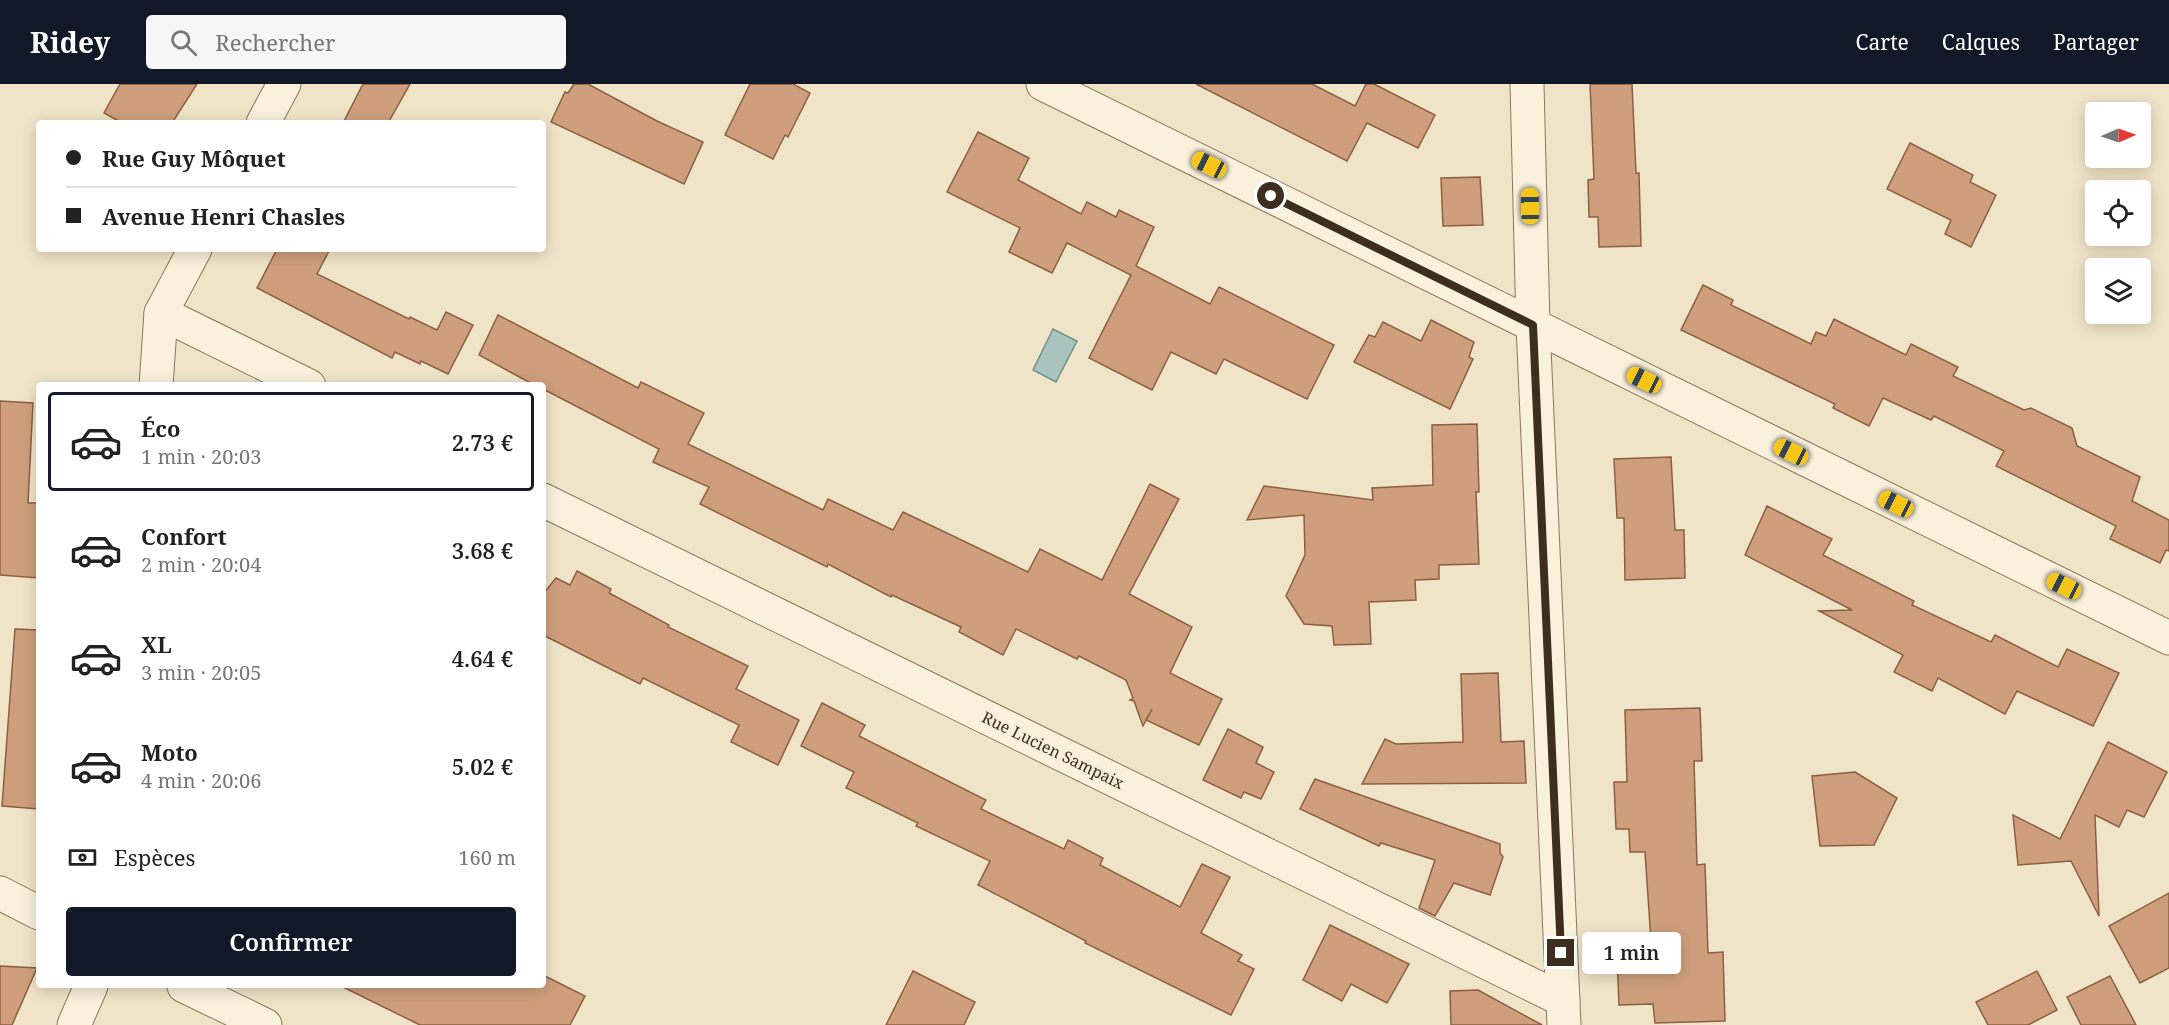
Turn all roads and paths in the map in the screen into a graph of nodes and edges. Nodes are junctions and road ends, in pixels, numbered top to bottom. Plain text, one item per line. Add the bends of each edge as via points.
1 (284, 84) edge
2 (1042, 84) edge
3 (1527, 84) edge
4 (265, 120) edge
5 (193, 252) edge
6 (161, 313) junction
7 (1533, 325) junction
8 (156, 382) edge
9 (301, 382) edge
10 (546, 502) edge
11 (2169, 638) edge
12 (0, 893) edge
13 (36, 911) edge
14 (91, 988) edge
15 (188, 988) edge
16 (1564, 1012) edge
17 (74, 1025) edge
18 (265, 1025) edge

1 - 4 street
2 - 7 street
3 - 7 street
5 - 6 street
6 - 8 street
6 - 9 street
7 - 11 street
7 - 16 street
10 - 16 street, Rue Lucien Sampaix
12 - 13 street
14 - 17 street
15 - 18 street

